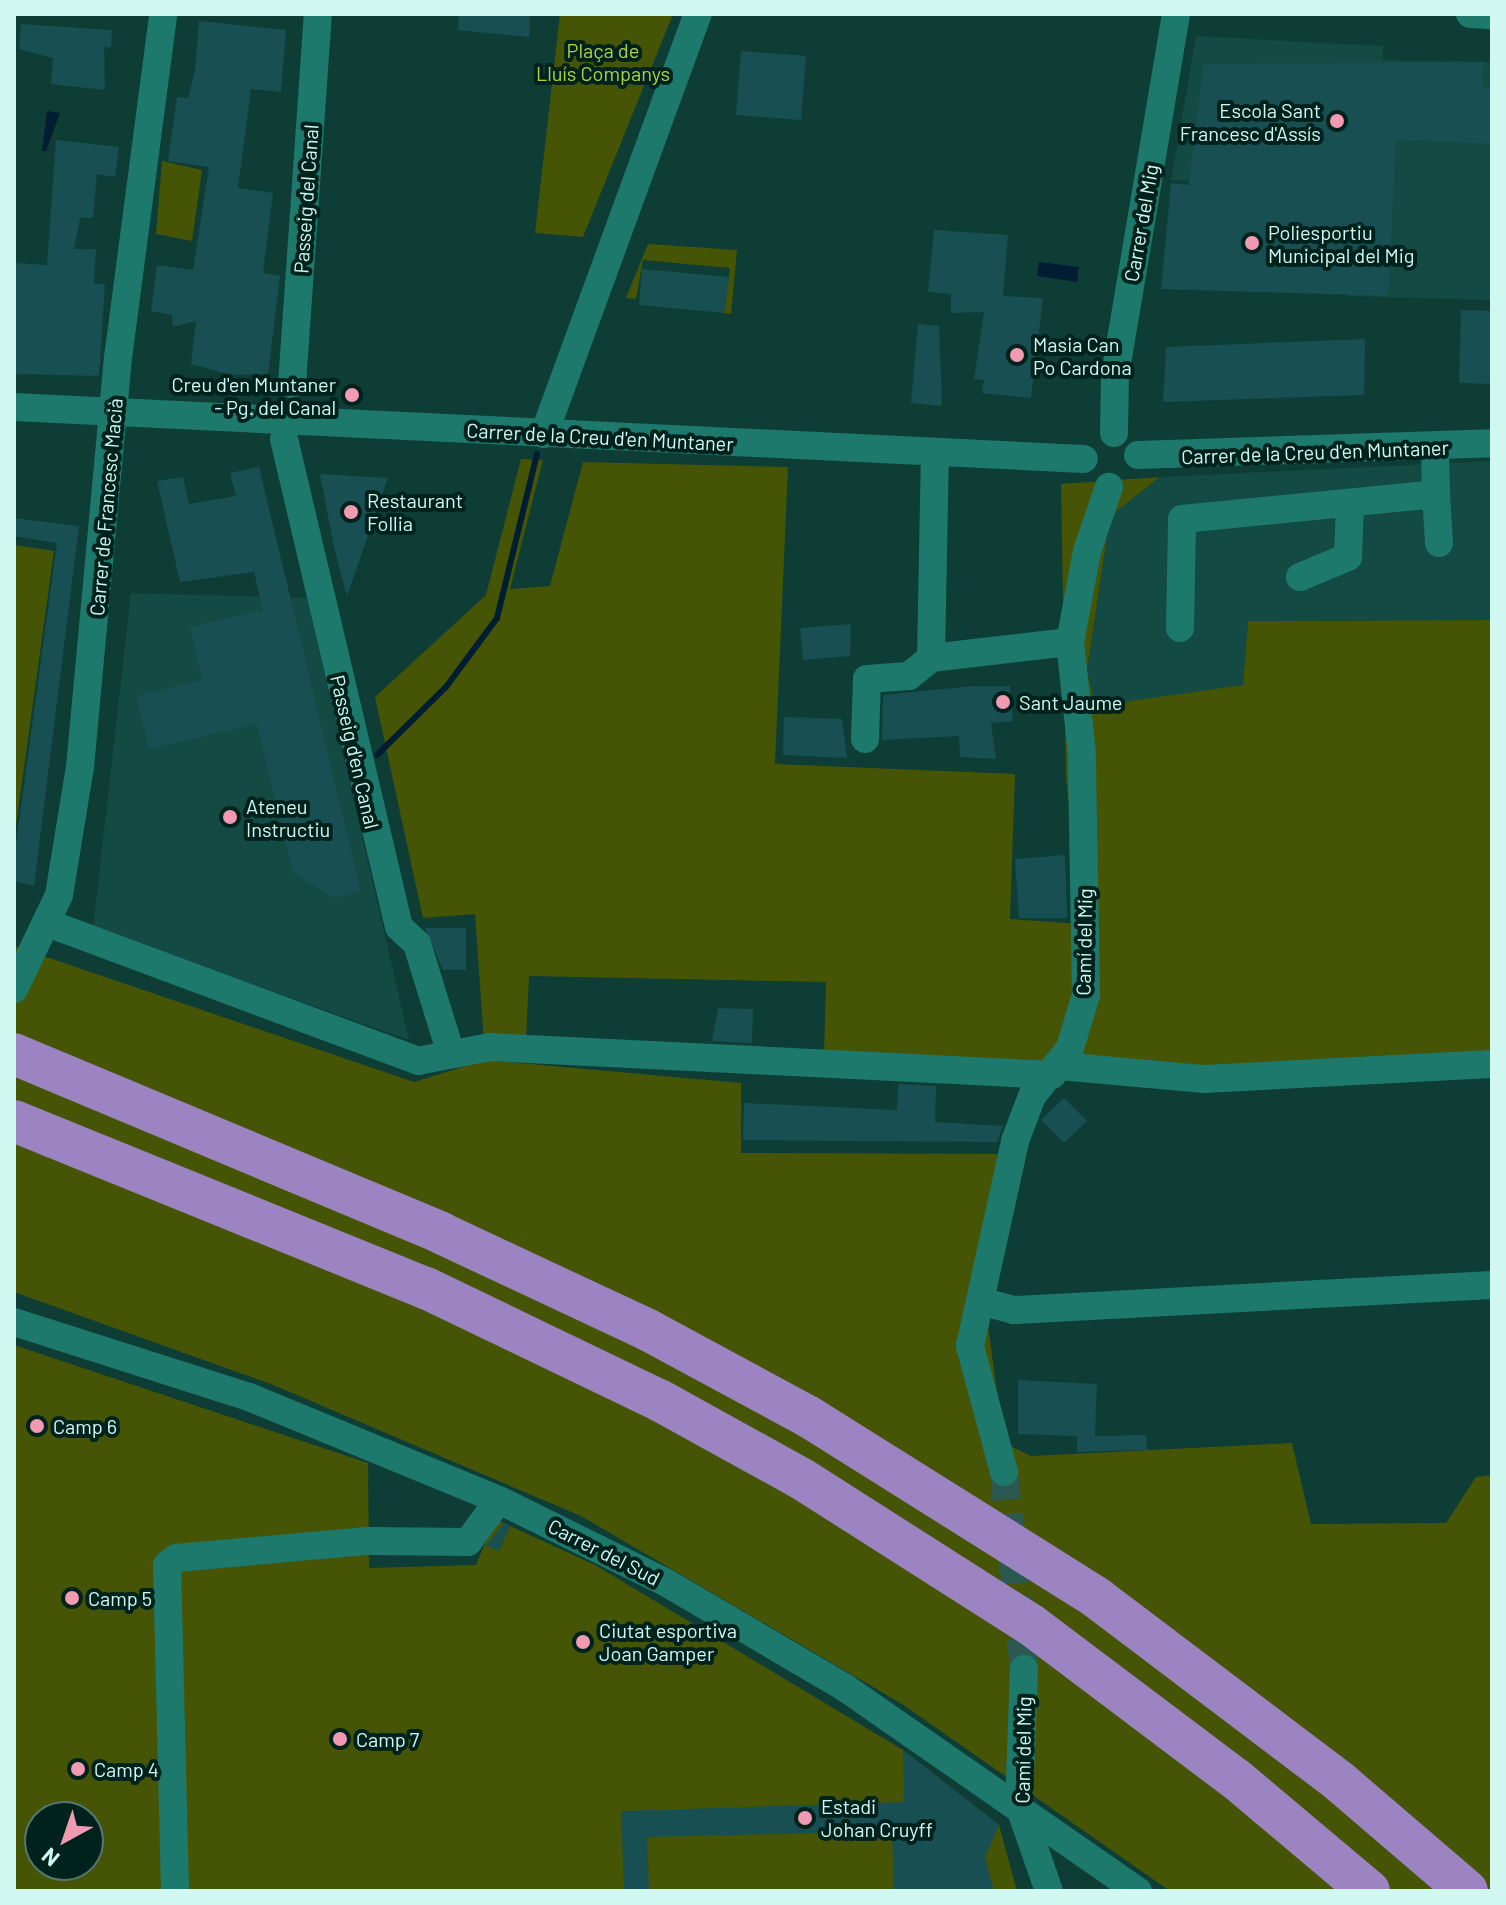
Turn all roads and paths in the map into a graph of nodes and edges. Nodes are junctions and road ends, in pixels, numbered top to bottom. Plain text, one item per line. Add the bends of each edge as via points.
1 (163, 14) edge
2 (318, 14) edge
3 (698, 14) edge
4 (1176, 14) edge
5 (1470, 14) edge
6 (1492, 15) edge
7 (292, 384) dead end
8 (14, 388) edge
9 (14, 407) edge
10 (117, 412) junction
11 (1114, 433) junction
12 (544, 434) junction
13 (284, 439) dead end
14 (1492, 443) edge
15 (1435, 448) junction
16 (935, 455) junction
17 (1138, 455) junction
18 (1084, 459) junction
19 (1109, 487) junction
20 (1436, 494) junction
21 (1350, 504) junction
22 (1439, 543) dead end
23 (1300, 577) dead end
24 (1180, 628) dead end
25 (1070, 642) junction
26 (931, 658) junction
27 (865, 739) dead end
28 (50, 924) junction
29 (14, 989) edge
30 (14, 1054) edge
31 (451, 1054) junction
32 (1492, 1064) edge
33 (1056, 1070) junction
34 (14, 1121) edge
35 (1492, 1285) edge
36 (980, 1301) junction
37 (14, 1322) edge
38 (1004, 1472) tunnel mouth
39 (499, 1500) junction
40 (1024, 1669) tunnel mouth
41 (1019, 1805) junction
42 (1075, 1844) junction
43 (1046, 1883) edge
44 (175, 1891) edge
45 (1138, 1891) edge
46 (1369, 1891) edge
47 (1467, 1891) edge

1 - 10 street, Carrer de Francesc Macià
2 - 7 street, Passeig del Canal
3 - 12 street
4 - 11 street, Carrer del Mig via 1115,375
5 - 6 street
8 - 10 street, Carrer de la Creu d'en Muntaner via 84,391
9 - 10 street, Carrer de la Creu d'en Muntaner
10 - 12 street, Carrer de la Creu d'en Muntaner
10 - 28 street, Carrer de Francesc Macià via 80,767
11 - 17 street
11 - 18 street via 1091,441
12 - 16 street, Carrer de la Creu d'en Muntaner
13 - 31 street, Passeig d'en Canal via 399,927 417,944
14 - 15 street, Carrer de la Creu d'en Muntaner
15 - 17 street, Carrer de la Creu d'en Muntaner
15 - 20 street
16 - 18 street, Carrer de la Creu d'en Muntaner
16 - 26 street
17 - 19 street via 1131,478
18 - 19 street via 1088,475
19 - 25 street, Camí del Mig via 1087,551
20 - 21 street
20 - 22 street
21 - 23 street via 1348,557
21 - 24 street via 1182,519 1176,527
25 - 26 street
25 - 33 street, Camí del Mig via 1082,754 1088,968 1086,995
26 - 27 street via 909,676 862,684
28 - 29 street, Carrer de Francesc Macià
28 - 31 street via 418,1061
30 - 47 highway via 441,1233 648,1330 809,1417 1097,1598 1329,1773
31 - 33 street via 490,1047
32 - 33 street via 1204,1079
33 - 36 street, Camí del Mig via 1032,1096 1015,1141
34 - 46 highway via 426,1288 659,1400 802,1479 1030,1624 1236,1779
35 - 36 street via 1014,1310
36 - 38 street, Camí del Mig via 970,1346
37 - 39 street, Carrer del Sud via 249,1397
39 - 41 street, Carrer del Sud via 665,1582 832,1679
39 - 44 street via 468,1542 368,1541 176,1558 167,1565
40 - 41 street, Camí del Mig
41 - 42 street, Carrer del Sud
41 - 43 street, Camí del Mig
42 - 43 street, Camí del Mig
42 - 45 street, Carrer del Sud

